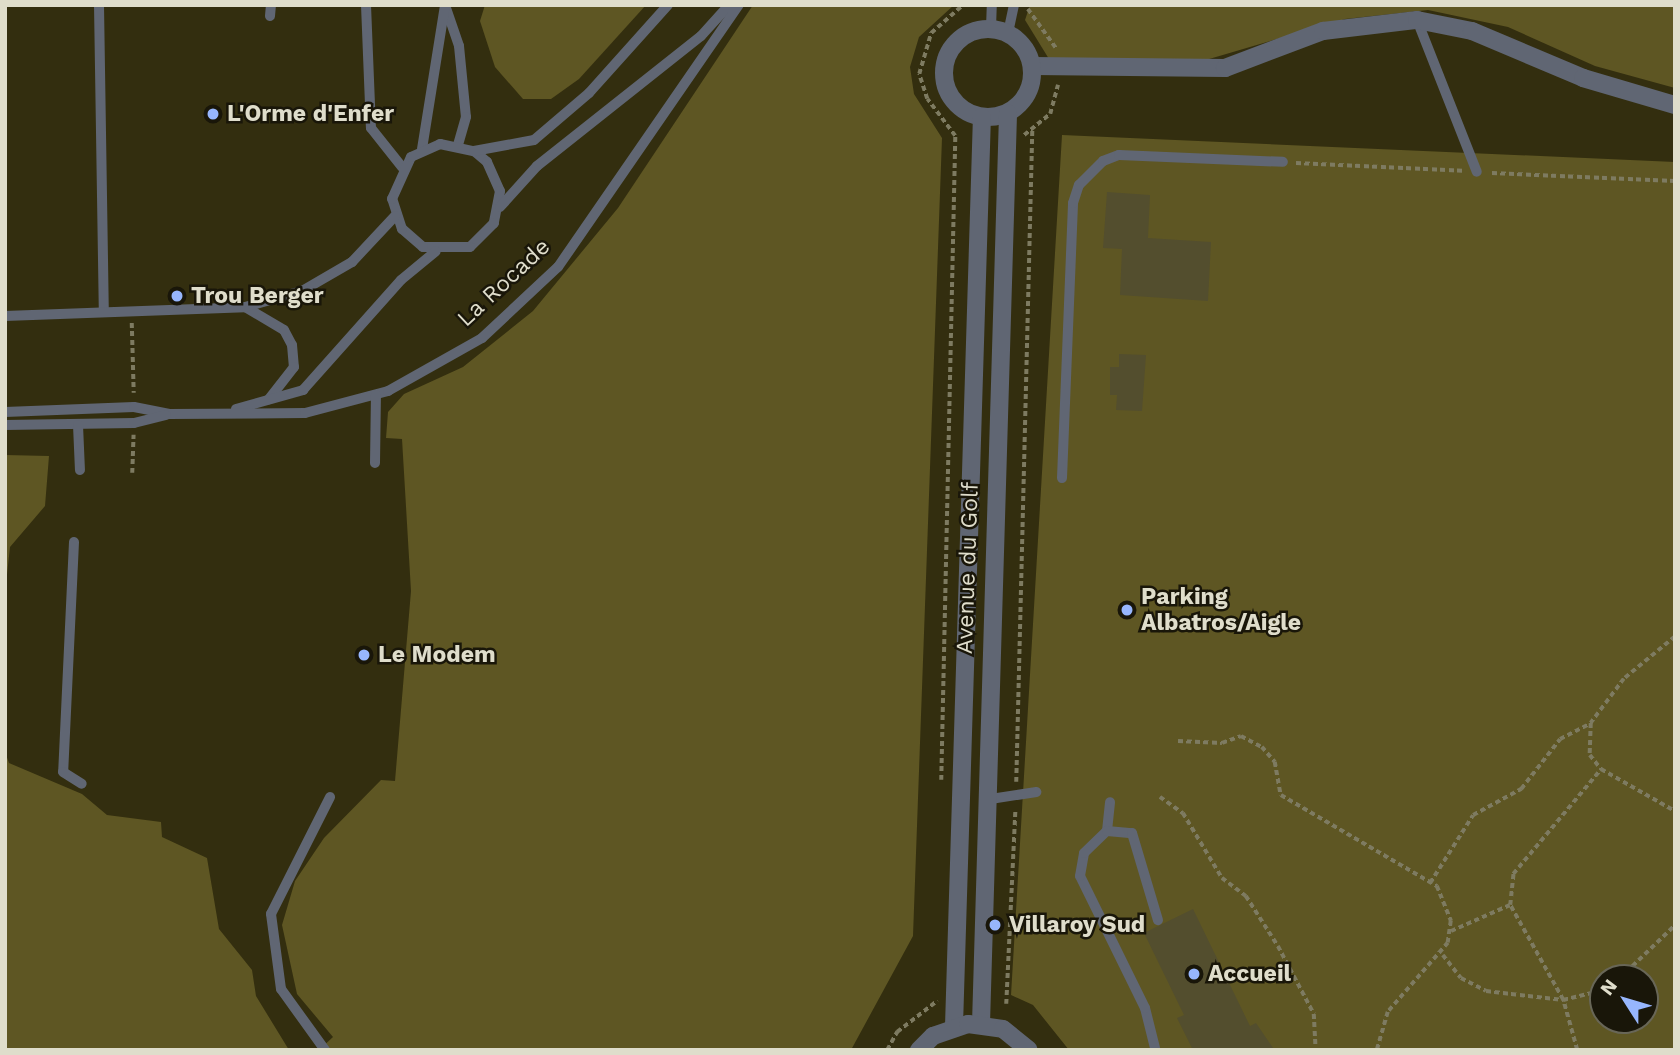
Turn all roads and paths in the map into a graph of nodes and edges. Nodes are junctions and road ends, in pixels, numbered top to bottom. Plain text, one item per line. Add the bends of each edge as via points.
1 (99, 5) edge
2 (366, 5) edge
3 (445, 5) edge
4 (668, 5) edge
5 (729, 5) edge
6 (739, 5) edge
7 (962, 5) edge
8 (992, 5) edge
9 (1014, 5) edge
10 (1023, 6) edge
11 (1417, 20) junction
12 (1000, 30) junction
13 (1060, 53) dead end
14 (1033, 66) junction
15 (1058, 85) dead end
16 (1675, 105) edge
17 (1008, 113) junction
18 (982, 117) junction
19 (1032, 130) junction
20 (1016, 140) dead end
21 (458, 145) junction
22 (422, 149) junction
23 (474, 151) junction
24 (1283, 162) dead end
25 (402, 167) junction
26 (1477, 172) dead end
27 (500, 207) junction
28 (395, 216) junction
29 (436, 251) junction
30 (245, 307) junction
31 (104, 312) junction
32 (5, 316) edge
33 (376, 395) junction
34 (269, 398) junction
35 (5, 412) edge
36 (226, 412) junction
37 (169, 414) junction
38 (5, 425) edge
39 (78, 425) junction
40 (375, 463) dead end
41 (80, 470) dead end
42 (1062, 478) dead end
43 (74, 541) dead end
44 (1675, 636) edge
45 (1591, 723) junction
46 (1178, 741) dead end
47 (1601, 769) junction
48 (82, 784) dead end
49 (941, 789) dead end
50 (1036, 792) dead end
51 (1016, 795) junction
52 (330, 797) dead end
53 (1160, 797) dead end
54 (984, 800) junction
55 (1110, 802) dead end
56 (1675, 811) edge
57 (1107, 831) junction
58 (1430, 883) junction
59 (1510, 905) junction
60 (1158, 920) dead end
61 (1675, 925) edge
62 (1450, 932) junction
63 (1443, 955) junction
64 (1635, 964) edge
65 (935, 988) dead end
66 (1589, 994) edge
67 (1563, 1000) junction
68 (1006, 1004) dead end
69 (981, 1024) junction
70 (954, 1026) junction
71 (1153, 1049) edge
72 (1380, 1049) edge
73 (325, 1050) edge
74 (887, 1050) edge
75 (919, 1050) edge
76 (1029, 1050) edge
77 (1316, 1050) edge
78 (1577, 1050) edge

1 - 31 lane
2 - 25 lane via 371,128
3 - 21 lane via 458,46 466,117
3 - 22 lane
4 - 23 lane via 545,132 513,149
5 - 27 lane via 701,36 537,166
6 - 33 lane, La Rocade via 558,267 482,338
7 - 49 path via 931,33 919,74 927,99 955,136
8 - 12 lane
9 - 12 lane
10 - 13 path
11 - 14 street via 1324,31 1226,68
11 - 16 street via 1472,31 1583,78
11 - 26 lane
12 - 14 street
12 - 18 street via 960,38 944,64 955,103
14 - 17 street via 1023,101
15 - 19 path via 1050,114
17 - 18 street
17 - 54 street, Avenue du Golf
18 - 70 street, Avenue du Golf
19 - 20 path
19 - 51 path
21 - 22 lane
21 - 23 lane
22 - 25 lane
23 - 27 lane via 496,175
24 - 42 lane via 1119,155 1097,165 1079,185 1073,202
25 - 28 lane via 394,183
27 - 29 lane via 484,237 453,252
28 - 29 lane via 411,239
28 - 30 lane via 352,262 302,292
29 - 34 lane, La Rocade via 401,280 303,390
30 - 31 lane
30 - 34 lane via 284,330 292,345 293,367
31 - 32 lane
33 - 36 lane, La Rocade via 305,413
33 - 40 lane
34 - 36 lane, La Rocade
35 - 37 lane, La Rocade via 134,407
36 - 37 lane, La Rocade
37 - 39 lane, La Rocade
38 - 39 lane, La Rocade
39 - 41 lane
43 - 48 lane via 63,772
44 - 45 path via 1624,679
45 - 47 path via 1590,755
45 - 58 path via 1560,738 1521,789 1473,815
46 - 58 path via 1222,743 1241,736 1262,747 1275,762 1281,795
47 - 56 path
47 - 59 path via 1513,874
50 - 51 lane
51 - 54 lane
51 - 68 path
52 - 73 lane via 271,914 281,989
53 - 77 path via 1183,813 1222,878 1246,897 1278,946 1314,1014
54 - 69 street, Avenue du Golf
55 - 57 lane
57 - 60 lane via 1132,832
57 - 71 lane via 1084,853 1080,876 1145,1008
58 - 62 path via 1444,897
59 - 62 path
59 - 67 path
61 - 64 path
62 - 63 path
63 - 67 path via 1477,989
63 - 72 path via 1388,1012
65 - 74 path via 936,1001 897,1032
66 - 67 path
67 - 78 path
69 - 70 street
69 - 76 street via 1003,1029
70 - 75 street

